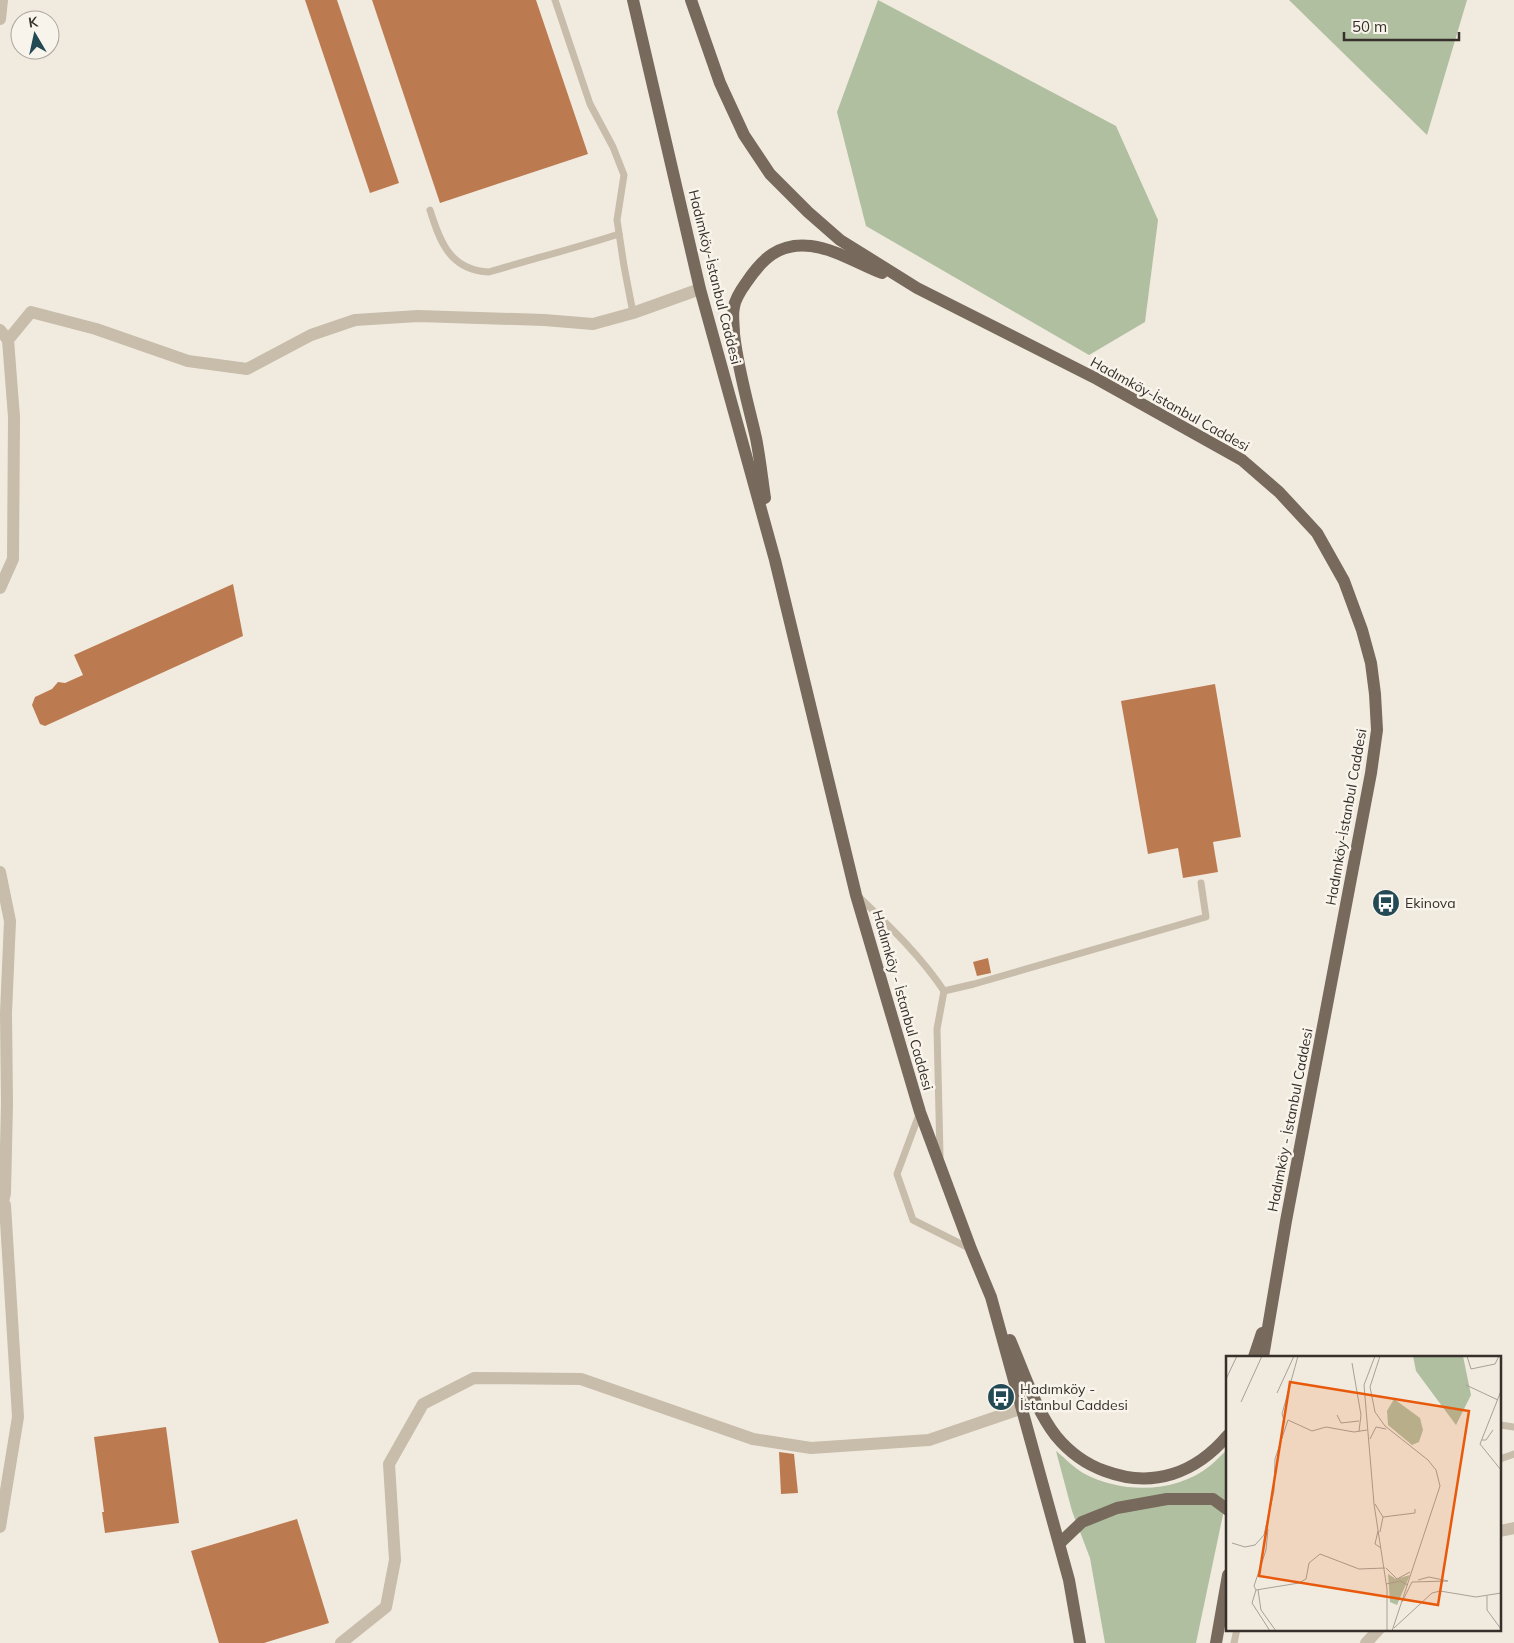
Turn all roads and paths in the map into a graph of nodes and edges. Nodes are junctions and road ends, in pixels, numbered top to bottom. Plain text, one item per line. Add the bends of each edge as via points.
1 (2, 0) edge
2 (555, 0) edge
3 (633, 0) edge
4 (691, 0) edge
5 (0, 19) edge
6 (430, 210) dead end
7 (619, 234) junction
8 (917, 288) junction
9 (700, 289) junction
10 (634, 313) junction
11 (4, 335) edge
12 (775, 560) junction
13 (0, 588) edge
14 (0, 872) edge
15 (1201, 883) dead end
16 (856, 894) junction
17 (1333, 978) joint
18 (944, 990) junction
19 (920, 1112) junction
20 (940, 1169) junction
21 (5, 1193) junction
22 (0, 1214) edge
23 (971, 1249) junction
24 (991, 1297) junction
25 (1270, 1314) junction
26 (1254, 1356) edge
27 (1263, 1356) edge
28 (1023, 1408) junction
29 (1226, 1437) edge
30 (1514, 1453) edge
31 (1502, 1458) edge
32 (1226, 1508) edge
33 (0, 1527) edge
34 (1060, 1543) junction
35 (1226, 1586) edge
36 (1237, 1630) edge
37 (1377, 1630) edge
38 (341, 1643) edge
39 (1080, 1643) edge
40 (1216, 1643) edge
41 (1234, 1643) edge
42 (1366, 1643) edge

1 - 5 street
2 - 7 lane via 590,104 624,176 617,220
3 - 9 main road, Hadımköy-İstanbul Caddesi
4 - 8 main road, Hadımköy-İstanbul Caddesi via 720,83 744,134 770,174 840,240
6 - 7 lane via 446,250 461,264 476,271 489,272
7 - 10 lane
8 - 12 main road via 828,250 801,246 782,249 766,258 742,289 734,307 739,372 756,438
8 - 17 main road, Hadımköy-İstanbul Caddesi via 1097,380 1242,460 1279,492 1317,533 1344,581 1362,630 1371,663 1377,730
9 - 10 street
9 - 12 main road, Hadımköy-İstanbul Caddesi
10 - 11 street via 593,324 418,316 355,320 310,335 247,369 188,361 96,329 31,312
11 - 13 street via 14,417 13,559
12 - 16 main road, Hadımköy - İstanbul Caddesi
14 - 21 street via 10,921
15 - 18 lane via 1206,918
16 - 18 lane via 907,943
16 - 19 main road, Hadımköy - İstanbul Caddesi
17 - 25 main road, Hadımköy - İstanbul Caddesi
18 - 20 lane via 937,1029
19 - 20 main road, Hadımköy - İstanbul Caddesi
19 - 23 lane via 897,1174 912,1220
20 - 23 main road, Hadımköy - İstanbul Caddesi
21 - 22 street
21 - 33 street via 18,1417
23 - 24 main road, Hadımköy - İstanbul Caddesi
24 - 28 main road, Hadımköy - İstanbul Caddesi
24 - 29 main road via 1046,1421 1062,1443 1081,1460 1123,1476 1160,1478 1196,1463 1213,1452
25 - 26 main road
25 - 27 main road, Hadımköy - İstanbul Caddesi
28 - 34 main road, Hadımköy - İstanbul Caddesi
28 - 38 street via 929,1440 812,1448 753,1439 580,1379 474,1378 423,1404 389,1464 395,1560 386,1607
30 - 31 lane
32 - 34 main road via 1213,1498 1167,1499 1118,1508 1082,1522
34 - 39 main road, Hadımköy - İstanbul Caddesi via 1070,1580
35 - 40 main road
36 - 41 lane
37 - 42 street

